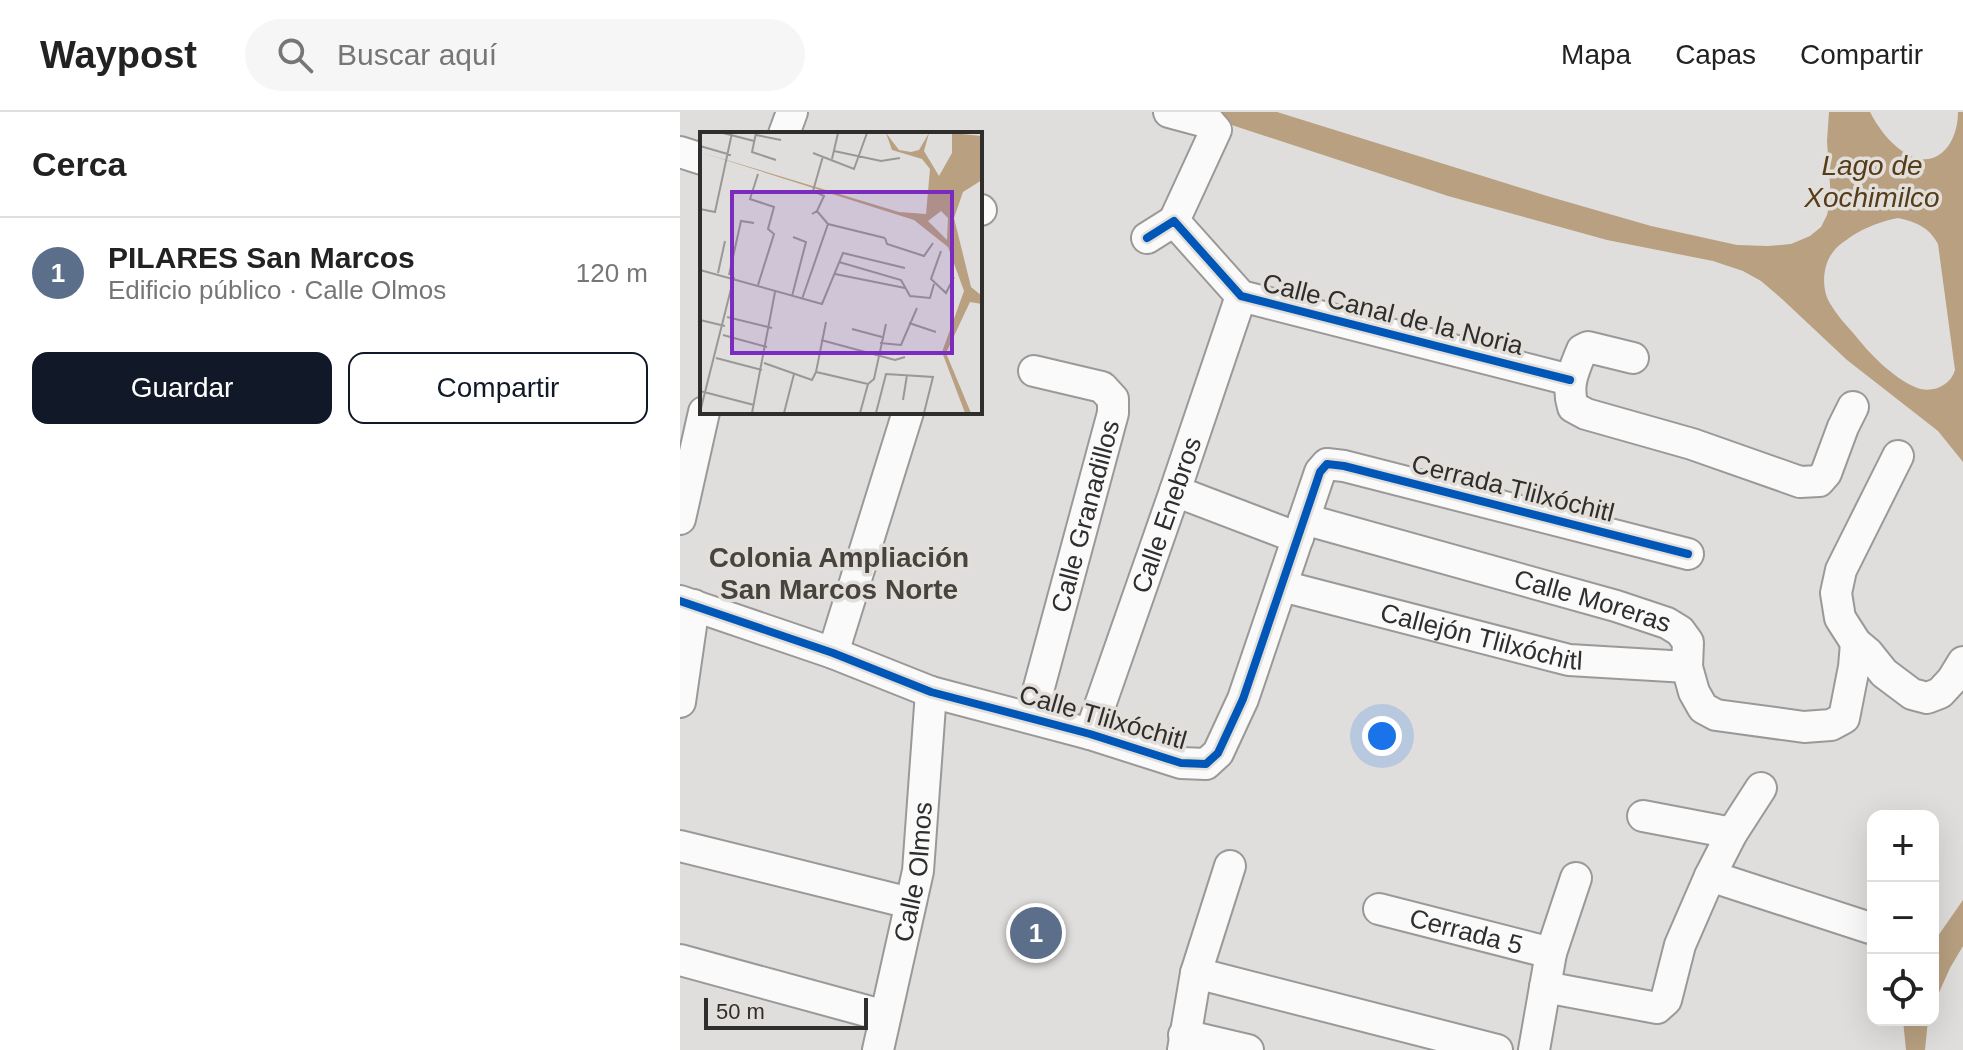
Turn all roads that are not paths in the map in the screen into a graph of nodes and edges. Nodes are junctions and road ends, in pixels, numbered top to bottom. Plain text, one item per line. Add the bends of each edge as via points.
1 (792, 112) edge
2 (1169, 112) edge
3 (785, 132) edge
4 (680, 152) edge
5 (700, 158) edge
6 (1174, 221) junction
7 (1147, 238) dead end
8 (1241, 296) junction
9 (1633, 358) dead end
10 (1034, 371) dead end
11 (1570, 380) junction
12 (1853, 407) dead end
13 (704, 414) edge
14 (907, 414) edge
15 (1898, 456) dead end
16 (1327, 464) joint
17 (1175, 491) junction
18 (680, 519) edge
19 (1301, 528) junction
20 (1688, 554) dead end
21 (1282, 586) junction
22 (687, 603) edge
23 (1856, 643) junction
24 (833, 653) junction
25 (1963, 662) edge
26 (1687, 667) junction
27 (931, 692) junction
28 (680, 702) edge
29 (1031, 717) junction
30 (1090, 734) junction
31 (1761, 788) dead end
32 (1643, 816) dead end
33 (1732, 833) junction
34 (680, 846) edge
35 (1230, 866) dead end
36 (1710, 876) junction
37 (1576, 878) dead end
38 (910, 903) junction
39 (1379, 909) dead end
40 (1867, 927) edge
41 (1551, 953) junction
42 (680, 960) edge
43 (1196, 973) junction
44 (1545, 987) junction
45 (885, 1016) junction
46 (1184, 1042) edge
47 (878, 1050) edge
48 (1248, 1050) edge
49 (1497, 1050) edge
50 (1534, 1050) edge

1 - 3 street
2 - 6 street via 1210,123 1216,130
4 - 5 street
6 - 7 street
6 - 8 street, Calle Canal de la Noria
8 - 11 street, Calle Canal de la Noria
8 - 17 street, Calle Enebros
9 - 11 street via 1588,347
10 - 29 street, Calle Granadillos via 1102,387 1113,399 1113,413
11 - 12 street via 1573,407 1586,414 1800,482 1819,481 1826,473
13 - 18 street
14 - 24 street
15 - 23 street via 1848,553 1836,593 1840,618
16 - 19 street, Calle Tlilxóchitl
16 - 20 street, Cerrada Tlilxóchitl
17 - 19 street
17 - 30 street, Calle Enebros
19 - 21 street, Calle Tlilxóchitl
19 - 26 street, Calle Moreras via 1667,623 1688,642
21 - 26 street, Callejón Tlilxóchitl via 1569,660
21 - 30 street, Calle Tlilxóchitl via 1243,699 1218,753 1206,764 1181,763
22 - 24 street, Calle Tlilxóchitl
22 - 28 street
23 - 25 street via 1897,684 1927,698 1946,687
23 - 26 street, Calle Moreras via 1844,718 1831,725 1804,727 1716,715 1703,708
24 - 27 street, Calle Tlilxóchitl
27 - 29 street, Calle Tlilxóchitl
27 - 38 street, Calle Olmos via 918,871
29 - 30 street, Calle Tlilxóchitl
31 - 33 street
32 - 33 street
33 - 36 street
34 - 38 street
35 - 43 street
36 - 40 street
36 - 44 street via 1680,945 1666,1000 1657,1008
37 - 41 street
38 - 45 street, Calle Olmos
39 - 41 street, Cerrada 5
41 - 44 street
42 - 45 street
43 - 46 street
43 - 49 street
44 - 50 street
45 - 47 street, Calle Olmos
46 - 48 street

